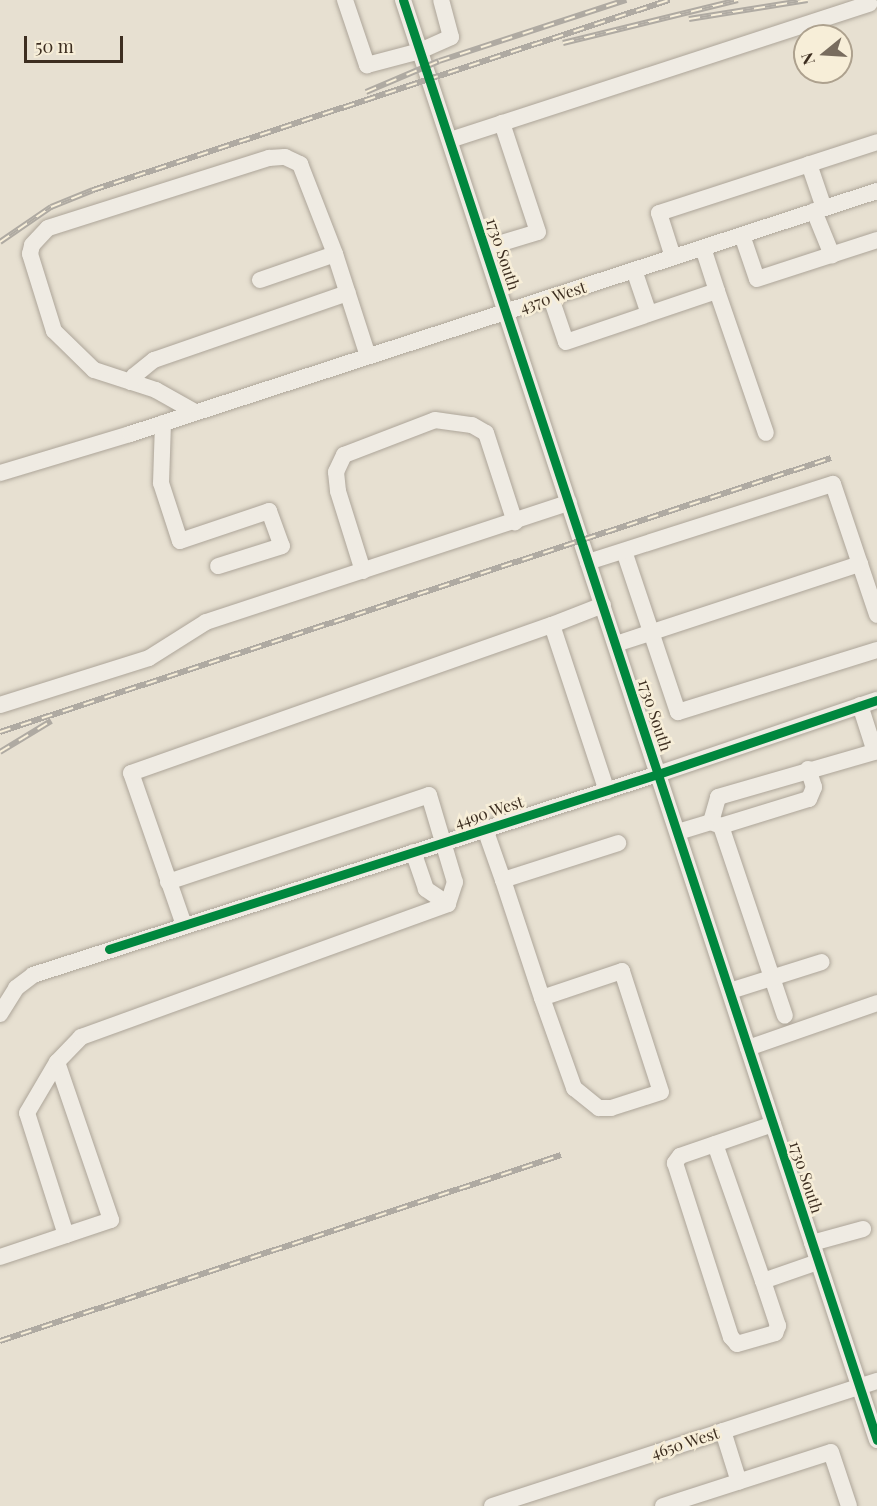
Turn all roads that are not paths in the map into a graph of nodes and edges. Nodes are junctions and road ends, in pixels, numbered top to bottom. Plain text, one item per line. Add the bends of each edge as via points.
1 (345, 0) edge
2 (403, 0) edge
3 (441, 0) edge
4 (869, 4) dead end
5 (420, 51) junction
6 (502, 123) junction
7 (450, 140) junction
8 (877, 142) edge
9 (809, 164) junction
10 (877, 190) edge
11 (819, 209) junction
12 (742, 235) junction
13 (877, 240) edge
14 (485, 248) junction
15 (703, 248) junction
16 (335, 254) junction
17 (832, 255) junction
18 (673, 257) junction
19 (634, 270) junction
20 (260, 280) dead end
21 (717, 291) junction
22 (348, 293) junction
23 (550, 298) junction
24 (506, 312) junction
25 (649, 314) junction
26 (368, 356) junction
27 (131, 382) junction
28 (195, 412) junction
29 (163, 423) junction
30 (766, 433) dead end
31 (0, 473) edge
32 (569, 503) junction
33 (515, 522) junction
34 (624, 550) junction
35 (588, 562) junction
36 (860, 564) junction
37 (218, 566) dead end
38 (363, 571) junction
39 (603, 605) junction
40 (877, 615) edge
41 (552, 625) junction
42 (651, 633) junction
43 (616, 644) junction
44 (877, 650) edge
45 (877, 700) edge
46 (0, 705) edge
47 (860, 705) junction
48 (876, 751) edge
49 (808, 769) junction
50 (658, 774) junction
51 (607, 791) junction
52 (716, 824) junction
53 (484, 830) junction
54 (678, 832) junction
55 (442, 843) junction
56 (618, 843) dead end
57 (413, 852) junction
58 (503, 880) junction
59 (168, 882) junction
60 (448, 904) junction
61 (184, 925) junction
62 (822, 962) dead end
63 (772, 978) junction
64 (730, 991) junction
65 (542, 998) junction
66 (877, 1003) edge
67 (0, 1014) edge
68 (785, 1016) dead end
69 (748, 1048) junction
70 (57, 1062) junction
71 (773, 1124) junction
72 (715, 1144) junction
73 (863, 1229) dead end
74 (66, 1235) junction
75 (812, 1243) junction
76 (0, 1257) edge
77 (818, 1262) junction
78 (763, 1281) junction
79 (877, 1381) edge
80 (860, 1387) junction
81 (723, 1431) junction
82 (877, 1440) edge
83 (739, 1482) junction
84 (536, 1499) edge
85 (492, 1506) edge
86 (663, 1506) edge
87 (849, 1506) edge

1 - 5 street via 367,65
2 - 5 street, 1730 South
3 - 5 street via 451,37
4 - 6 street
5 - 7 street, 1730 South
6 - 7 street
6 - 14 street via 538,232
7 - 14 street, 1730 South
8 - 9 street
9 - 11 street
9 - 18 street via 659,213
10 - 11 street, 4370 West
11 - 12 street, 4370 West
11 - 17 street
12 - 15 street, 4370 West
12 - 17 street via 757,279
13 - 17 street
14 - 24 street, 1730 South
15 - 18 street, 4370 West
15 - 21 street
16 - 20 street
16 - 22 street
16 - 27 street via 300,164 285,157 269,158 48,228 32,245 30,254 54,331 94,370
18 - 19 street, 4370 West
19 - 23 street, 4370 West
19 - 25 street
21 - 25 street
21 - 30 street
22 - 26 street
22 - 27 street via 154,360 142,367
23 - 24 street, 4370 West
23 - 25 street via 566,342
24 - 26 street, 4370 West
24 - 32 street, 1730 South
26 - 28 street, 4370 West
27 - 28 street via 156,390
28 - 29 street, 4370 West
29 - 31 street, 4370 West
29 - 37 street via 161,483 180,541 269,511 282,546
32 - 33 street
32 - 35 street, 1730 South
33 - 38 street
33 - 38 street via 486,433 472,425 435,420 344,455 336,472 338,491
34 - 35 street
34 - 36 street via 833,484
34 - 42 street
35 - 39 street, 1730 South
36 - 40 street
36 - 42 street
38 - 46 street via 206,622 149,658
39 - 41 street
39 - 43 street, 1730 South
41 - 51 street
41 - 59 street via 131,773
42 - 43 street
42 - 44 street via 673,705 682,713
43 - 50 street, 1730 South
45 - 47 street, 4490 West
47 - 48 street
47 - 50 street, 4490 West
48 - 49 street
49 - 52 street via 718,797
49 - 52 street via 814,787 809,799
50 - 51 street, 4490 West
50 - 54 street, 1730 South
51 - 53 street, 4490 West
52 - 54 street
52 - 63 street
53 - 55 street, 4490 West
53 - 58 street
54 - 64 street, 1730 South
55 - 57 street, 4490 West
55 - 59 street via 429,795
55 - 60 street via 455,882
56 - 58 street
57 - 60 street via 426,889
57 - 61 street, 4490 West
58 - 65 street
59 - 61 street
60 - 70 street via 81,1037
61 - 67 street, 4490 West via 33,975 16,988
62 - 63 street
63 - 64 street
63 - 68 street
64 - 69 street, 1730 South
65 - 65 street via 574,1088 599,1108 661,1092 622,971
66 - 69 street
69 - 71 street, 1730 South
70 - 74 street via 27,1113
70 - 74 street via 111,1220
71 - 72 street
71 - 75 street, 1730 South
72 - 78 street
72 - 78 street via 680,1156 676,1171 731,1337 737,1344 775,1333 778,1326
73 - 75 street
74 - 76 street
75 - 77 street, 1730 South
77 - 78 street
77 - 80 street, 1730 South
79 - 80 street, 4650 West
80 - 81 street, 4650 West
80 - 82 street, 1730 South
81 - 83 street
81 - 84 street, 4650 West
83 - 86 street
83 - 87 street via 831,1452
84 - 85 street, 4650 West

